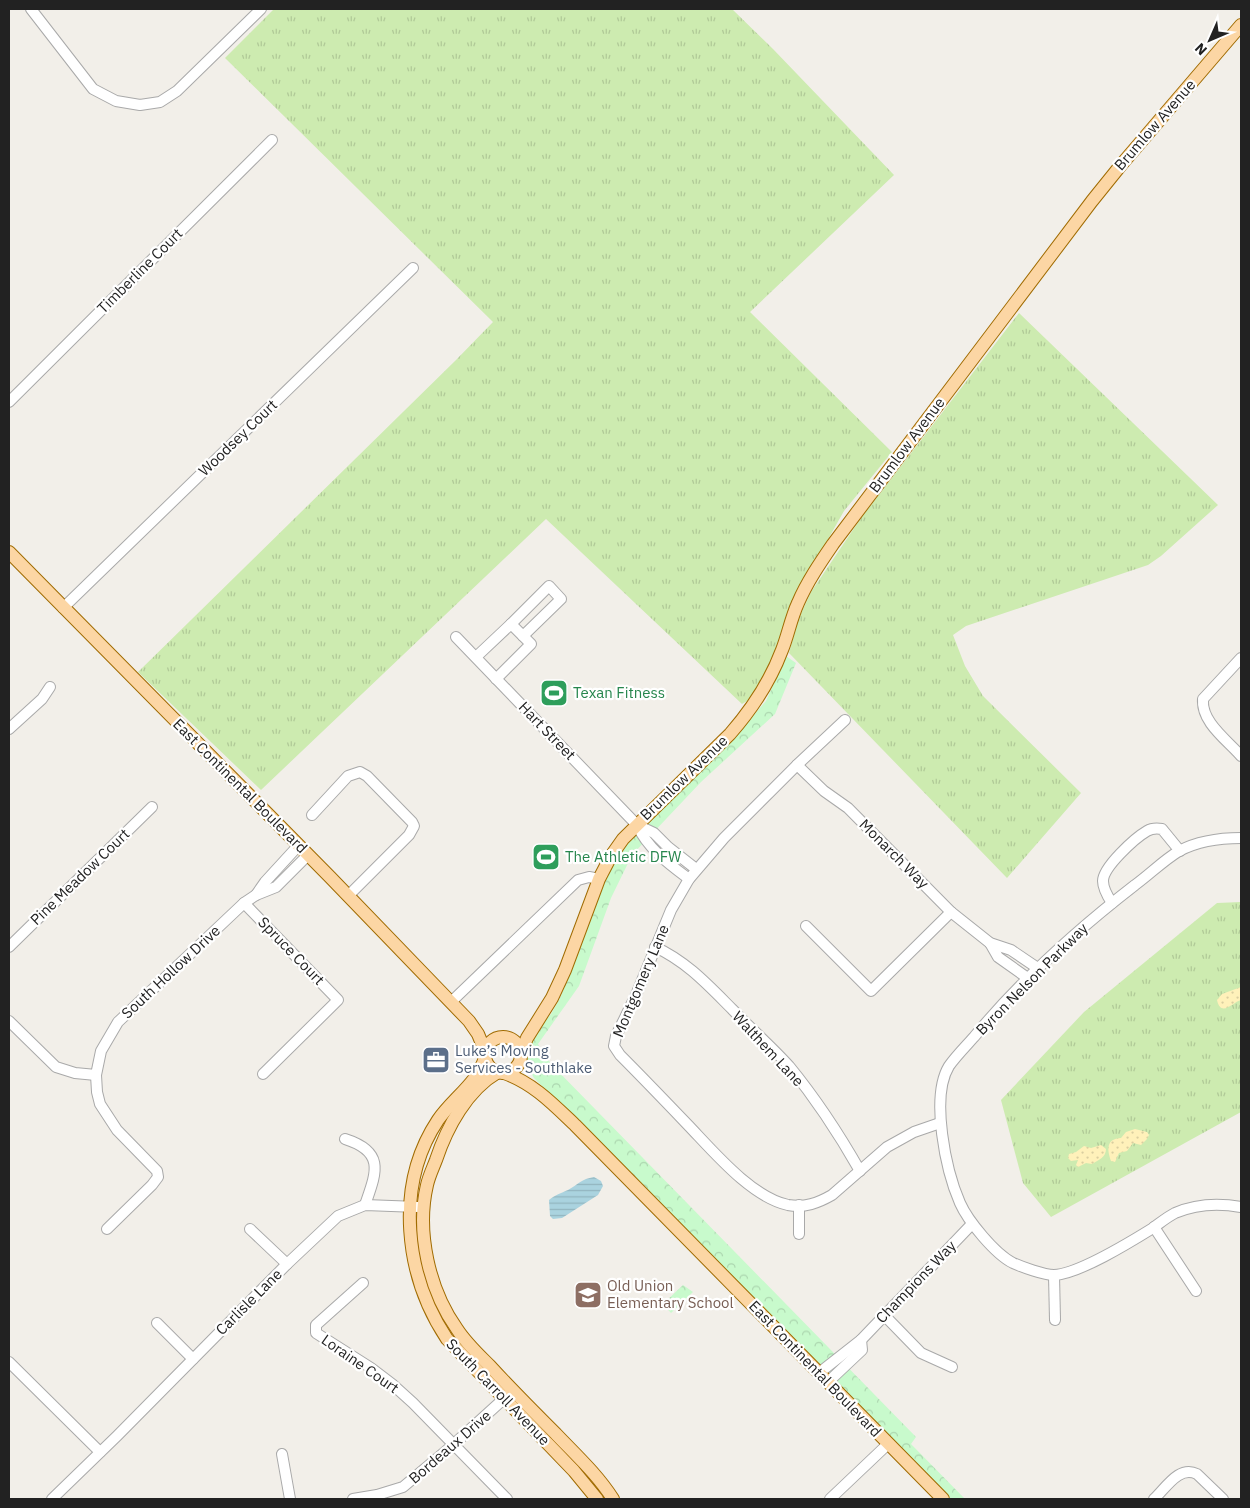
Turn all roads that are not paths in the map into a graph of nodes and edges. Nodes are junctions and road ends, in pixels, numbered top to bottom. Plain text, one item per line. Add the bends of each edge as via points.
1 (31, 9) edge
2 (261, 9) edge
3 (1241, 25) edge
4 (272, 140) dead end
5 (413, 268) dead end
6 (9, 402) edge
7 (9, 552) edge
8 (63, 608) junction
9 (511, 624) junction
10 (523, 636) junction
11 (456, 637) dead end
12 (476, 657) junction
13 (1241, 658) edge
14 (496, 679) junction
15 (50, 687) dead end
16 (845, 720) dead end
17 (9, 729) edge
18 (1241, 756) edge
19 (797, 765) junction
20 (152, 807) dead end
21 (312, 815) dead end
22 (637, 825) junction
23 (1241, 838) edge
24 (298, 846) junction
25 (1180, 851) junction
26 (308, 855) junction
27 (696, 869) junction
28 (599, 878) junction
29 (689, 879) junction
30 (256, 895) junction
31 (348, 896) junction
32 (244, 903) junction
33 (1112, 903) junction
34 (951, 912) junction
35 (806, 926) dead end
36 (990, 943) junction
37 (9, 947) edge
38 (655, 947) junction
39 (1039, 969) junction
40 (1029, 979) junction
41 (451, 1002) junction
42 (541, 1015) junction
43 (9, 1021) edge
44 (469, 1021) junction
45 (504, 1037) junction
46 (485, 1054) junction
47 (521, 1055) junction
48 (501, 1073) junction
49 (263, 1074) dead end
50 (96, 1075) junction
51 (538, 1090) junction
52 (940, 1123) junction
53 (345, 1139) dead end
54 (860, 1171) junction
55 (365, 1205) junction
56 (799, 1205) junction
57 (1241, 1206) edge
58 (410, 1207) junction
59 (424, 1208) junction
60 (972, 1224) junction
61 (1154, 1227) junction
62 (107, 1229) dead end
63 (250, 1229) dead end
64 (799, 1234) dead end
65 (287, 1264) junction
66 (1054, 1275) junction
67 (363, 1283) dead end
68 (1196, 1291) dead end
69 (884, 1315) junction
70 (1055, 1320) dead end
71 (157, 1323) dead end
72 (193, 1359) junction
73 (9, 1362) edge
74 (952, 1367) dead end
75 (824, 1378) junction
76 (508, 1394) junction
77 (888, 1444) junction
78 (453, 1445) junction
79 (100, 1452) junction
80 (282, 1454) dead end
81 (52, 1499) edge
82 (290, 1499) edge
83 (353, 1499) edge
84 (506, 1499) edge
85 (597, 1499) edge
86 (613, 1499) edge
87 (830, 1499) edge
88 (943, 1499) edge
89 (1154, 1499) edge
90 (1224, 1499) edge

1 - 2 street via 93,89 116,101 140,105 160,102 177,91
3 - 22 main road, Brumlow Avenue via 1092,201 832,544 806,586 781,653 745,716
4 - 6 street, Timberline Court
5 - 8 street, Woodsey Court
7 - 8 main road, East Continental Boulevard
8 - 24 main road, East Continental Boulevard
9 - 10 street
9 - 10 street via 549,586 561,599
9 - 12 street
10 - 14 street via 531,644
11 - 12 street, Hart Street
12 - 14 street, Hart Street
13 - 18 street via 1204,699 1202,708 1207,719
14 - 22 street, Hart Street
15 - 17 street via 42,700
16 - 19 street, Montgomery Lane
19 - 27 street, Montgomery Lane
19 - 34 street, Monarch Way via 848,808
20 - 37 street, Pine Meadow Court
21 - 31 street via 348,776 360,772 414,826
22 - 27 street via 654,833
22 - 28 main road, Brumlow Avenue via 623,839
22 - 29 street via 644,840
23 - 25 street, Byron Nelson Parkway via 1220,838
24 - 26 main road, East Continental Boulevard
24 - 30 street, South Hollow Drive
25 - 33 street, Byron Nelson Parkway
25 - 33 street via 1162,829 1147,831 1130,844 1105,872 1105,892
26 - 30 street, South Hollow Drive via 276,887
26 - 31 main road, East Continental Boulevard
27 - 29 street, Montgomery Lane
28 - 41 street via 578,880
28 - 42 main road, Brumlow Avenue via 565,970
29 - 38 street, Montgomery Lane
30 - 32 street, South Hollow Drive
31 - 41 main road, East Continental Boulevard
32 - 49 street, Spruce Court via 338,1000
32 - 50 street, South Hollow Drive via 118,1022 101,1051
33 - 39 street, Byron Nelson Parkway
34 - 35 street via 871,991
34 - 36 street, Monarch Way
36 - 39 street, Monarch Way via 1011,950
36 - 40 street, Monarch Way via 998,957
38 - 54 street, Walthem Lane via 690,967 788,1066 839,1134
38 - 56 street, Montgomery Lane via 614,1046 749,1184 777,1201
39 - 40 street, Byron Nelson Parkway
40 - 52 street, Byron Nelson Parkway via 993,1014 949,1067 941,1089
41 - 44 main road, East Continental Boulevard
42 - 45 main road, Brumlow Avenue via 520,1032
42 - 47 main road, Brumlow Avenue
43 - 50 street via 56,1067
44 - 45 main road, East Continental Boulevard
44 - 46 main road, East Continental Boulevard
45 - 46 main road via 491,1042
45 - 47 main road via 516,1042
46 - 48 main road via 490,1067
46 - 58 main road, South Carroll Avenue via 480,1072 429,1135 417,1167
47 - 48 main road via 515,1068
47 - 51 main road, East Continental Boulevard
48 - 51 main road, East Continental Boulevard
48 - 59 main road, South Carroll Avenue via 485,1081 459,1111 437,1156
50 - 62 street, South Hollow Drive via 97,1092 104,1112 157,1171 158,1177
51 - 75 main road, East Continental Boulevard
52 - 54 street, Montgomery Lane via 914,1132 887,1147
52 - 60 street, Byron Nelson Parkway via 952,1178
53 - 55 street via 366,1148 374,1158 374,1180
54 - 56 street, Montgomery Lane via 824,1200
55 - 58 street, Carlisle Lane
55 - 65 street, Carlisle Lane via 338,1216
56 - 64 street
57 - 61 street via 1201,1205 1174,1213
58 - 59 street, Carlisle Lane
58 - 76 main road, South Carroll Avenue via 416,1274 437,1324 458,1352
59 - 76 main road, South Carroll Avenue via 430,1270 449,1318
60 - 66 street, Byron Nelson Parkway via 1012,1262
60 - 69 street, Champions Way
61 - 66 street via 1092,1262
61 - 68 street
63 - 65 street
65 - 72 street, Carlisle Lane
66 - 70 street
67 - 78 street, Loraine Court via 316,1325 316,1333 392,1384
69 - 74 street via 921,1352
69 - 75 street, Champions Way via 861,1340 862,1350
71 - 72 street
72 - 79 street, Carlisle Lane
73 - 79 street
75 - 77 main road, East Continental Boulevard
76 - 78 street, Bordeaux Drive
76 - 85 main road, South Carroll Avenue
76 - 86 main road, South Carroll Avenue via 589,1467
77 - 87 street
77 - 88 main road, East Continental Boulevard
78 - 83 street, Bordeaux Drive via 403,1487
78 - 84 street
79 - 81 street, Carlisle Lane
80 - 82 street
89 - 90 street via 1182,1473 1192,1471

